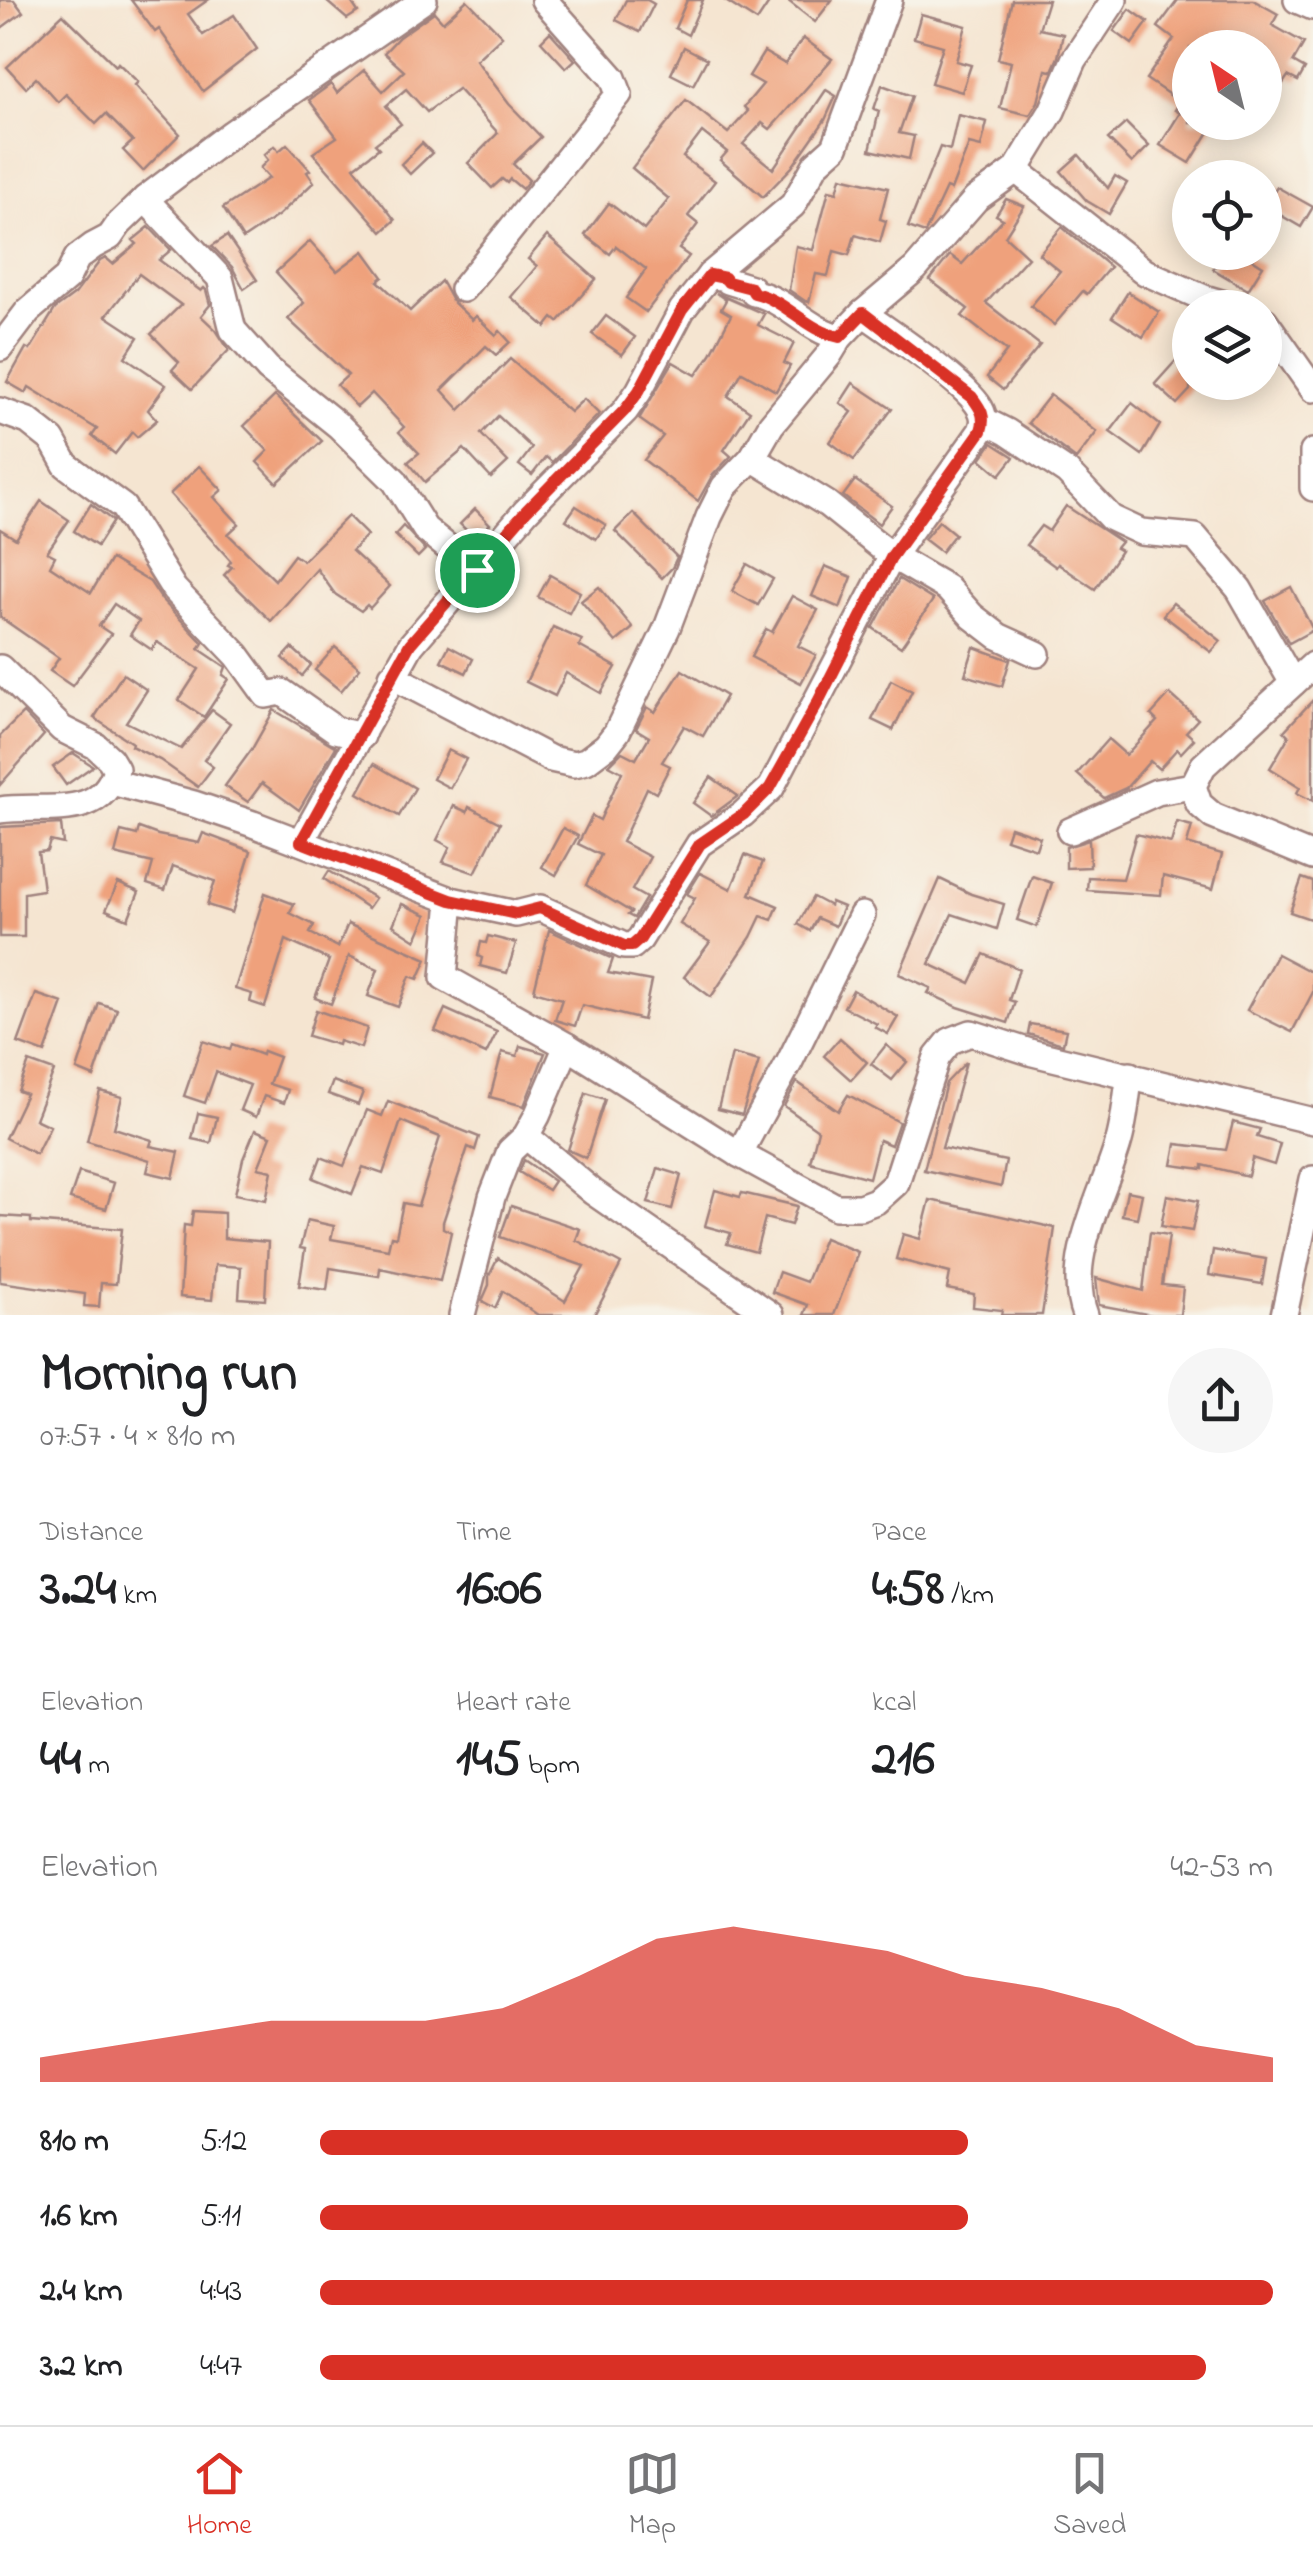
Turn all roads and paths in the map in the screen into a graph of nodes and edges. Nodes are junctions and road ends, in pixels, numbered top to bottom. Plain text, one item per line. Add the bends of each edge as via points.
1 (424, 0) edge
2 (544, 0) edge
3 (889, 0) edge
4 (1114, 0) edge
5 (1297, 0) edge
6 (1313, 7) edge
7 (1016, 170) junction
8 (145, 199) junction
9 (710, 275) junction
10 (463, 289) dead end
11 (1186, 290) edge
12 (863, 313) junction
13 (840, 337) junction
14 (1282, 345) edge
15 (0, 348) edge
16 (1313, 389) edge
17 (0, 411) edge
18 (984, 421) junction
19 (1313, 452) edge
20 (752, 458) junction
21 (1313, 488) edge
22 (892, 556) junction
23 (477, 570) junction
24 (1037, 654) dead end
25 (1313, 665) edge
26 (0, 668) edge
27 (392, 676) junction
28 (1293, 682) junction
29 (362, 736) junction
30 (112, 782) junction
31 (1193, 786) junction
32 (0, 810) edge
33 (1070, 831) dead end
34 (301, 842) junction
35 (1313, 857) edge
36 (451, 900) junction
37 (862, 916) dead end
38 (567, 1046) junction
39 (1130, 1075) junction
40 (1313, 1121) edge
41 (526, 1136) junction
42 (739, 1154) junction
43 (1313, 1179) edge
44 (462, 1315) edge
45 (771, 1315) edge
46 (1085, 1315) edge
47 (1284, 1315) edge

1 - 8 street
2 - 10 street via 613,78 619,94
3 - 9 street via 835,146 816,164 794,205
4 - 7 street
5 - 6 street
7 - 11 street via 1145,272
7 - 12 street via 976,199 915,270
8 - 15 street via 110,237 77,258 67,278 28,310
8 - 23 street via 220,278 233,330 256,356 339,426 395,481 425,529
9 - 13 street via 769,296 822,334
9 - 23 street via 682,310 625,410
12 - 13 street
12 - 18 street via 972,397
13 - 20 street
14 - 16 street
17 - 29 street via 28,421 52,440 66,465 123,507 174,589 266,694 282,692 336,730
18 - 22 street
18 - 28 street via 1066,472 1111,518 1141,532 1195,537 1238,589
19 - 21 street
20 - 22 street via 827,504
20 - 27 street via 715,502 643,681 617,732 596,755 574,764 550,760
22 - 24 street via 947,588 998,636
22 - 36 street via 770,788 700,844 632,946 540,908 516,914
23 - 27 street via 431,619
25 - 28 street
26 - 30 street via 62,729 110,759 116,769
27 - 29 street
28 - 31 street via 1202,766
29 - 34 street
30 - 32 street via 76,808
30 - 34 street
31 - 33 street via 1157,792
31 - 35 street via 1213,816
34 - 36 street
36 - 38 street via 444,977
37 - 42 street
38 - 41 street
38 - 42 street
39 - 40 street
39 - 42 street via 971,1033 950,1041 937,1057 896,1184 860,1207 836,1208
39 - 46 street via 1119,1141 1081,1260
41 - 44 street via 510,1152 492,1197
41 - 45 street via 593,1192
43 - 47 street

